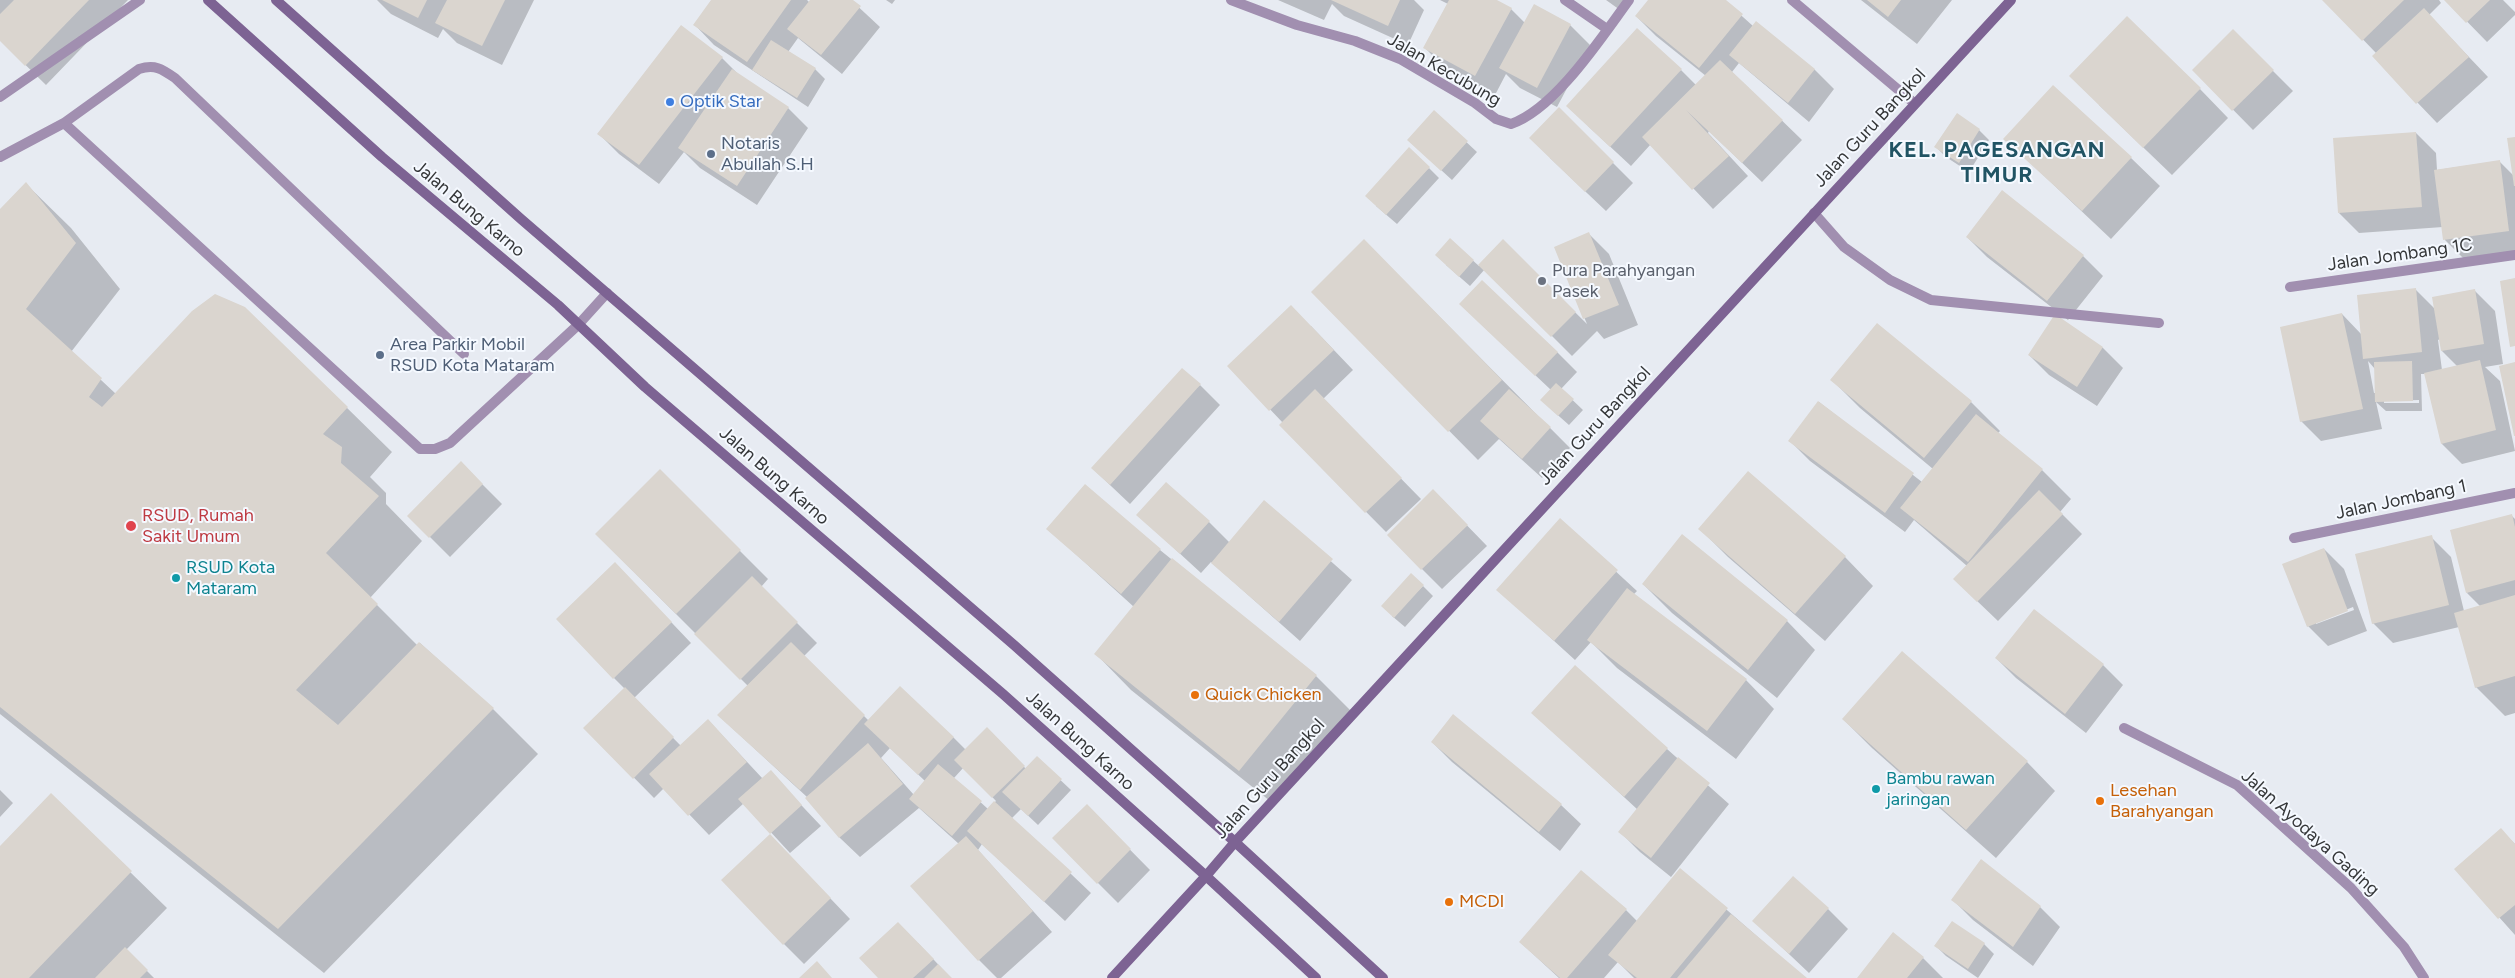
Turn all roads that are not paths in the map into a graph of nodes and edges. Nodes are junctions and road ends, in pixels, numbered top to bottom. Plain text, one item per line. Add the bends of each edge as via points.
1 (140, 0) edge
2 (208, 0) edge
3 (276, 0) edge
4 (1231, 0) edge
5 (1565, 0) edge
6 (1629, 0) edge
7 (1792, 0) edge
8 (2011, 0) edge
9 (1607, 29) junction
10 (0, 97) edge
11 (1914, 103) junction
12 (64, 123) junction
13 (0, 157) edge
14 (1814, 213) junction
15 (2515, 255) edge
16 (2290, 287) dead end
17 (608, 293) junction
18 (2159, 323) dead end
19 (578, 326) junction
20 (464, 354) dead end
21 (2515, 493) edge
22 (2294, 538) dead end
23 (2124, 728) dead end
24 (1235, 842) junction
25 (1206, 876) junction
26 (1112, 978) edge
27 (1316, 978) edge
28 (1383, 978) edge
29 (2424, 978) edge

1 - 10 street
2 - 19 main road, Jalan Bung Karno via 382,157 558,305
3 - 17 main road
4 - 9 street, Jalan Kecubung via 1297,25 1355,40 1400,59 1496,119 1511,124 1526,119 1548,101
5 - 9 street
6 - 9 street, Jalan Kecubung
7 - 11 street
8 - 11 main road, Jalan Guru Bangkol
11 - 14 main road, Jalan Guru Bangkol
12 - 13 street
12 - 19 street via 420,449 435,449 450,443
12 - 20 street via 139,69 160,67
14 - 18 street via 1844,247 1890,280 1932,300
14 - 24 main road, Jalan Guru Bangkol
15 - 16 street, Jalan Jombang 1C
17 - 19 street
17 - 24 main road via 991,625
19 - 25 main road, Jalan Bung Karno via 1003,694
21 - 22 street, Jalan Jombang 1
23 - 29 street, Jalan Ayodaya Gading via 2237,785 2351,888 2404,947
24 - 25 main road, Jalan Guru Bangkol
24 - 28 main road
25 - 26 main road, Jalan Guru Bangkol
25 - 27 main road, Jalan Bung Karno

